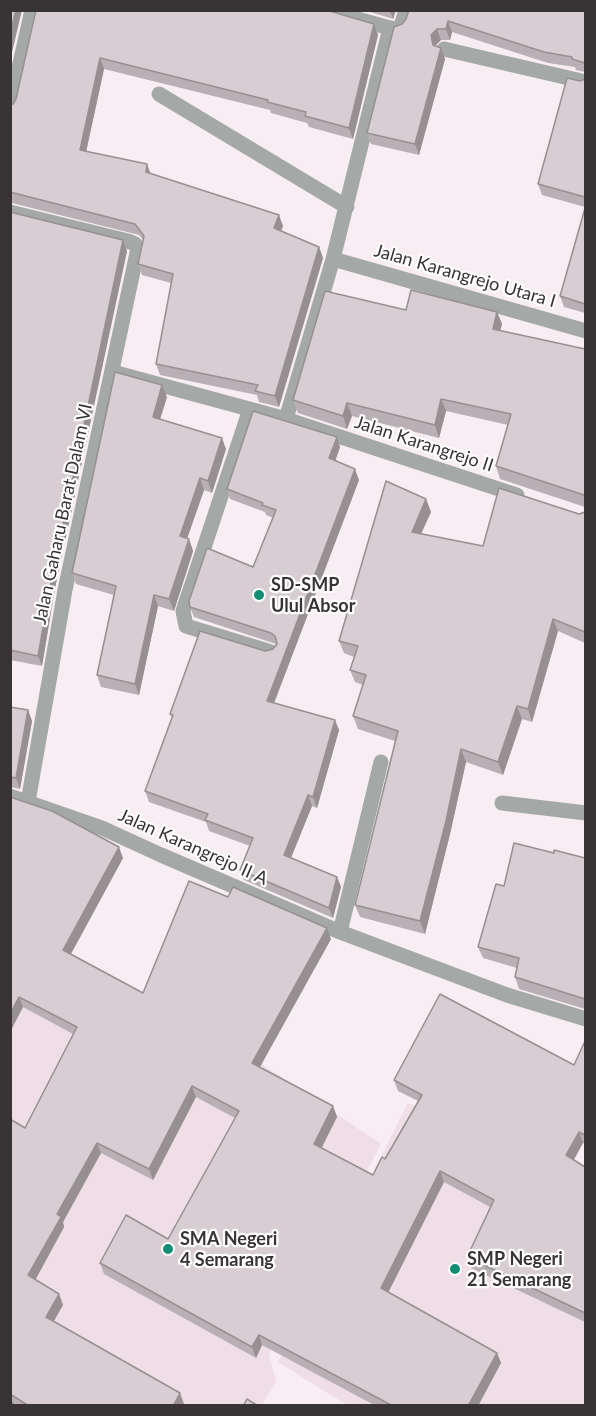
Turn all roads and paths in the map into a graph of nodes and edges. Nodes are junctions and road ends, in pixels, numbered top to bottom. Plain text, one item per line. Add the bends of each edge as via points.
1 (32, 10) edge
2 (325, 10) edge
3 (406, 10) edge
4 (390, 28) junction
5 (444, 49) dead end
6 (585, 82) edge
7 (159, 94) dead end
8 (10, 108) edge
9 (347, 207) junction
10 (10, 212) edge
11 (333, 259) junction
12 (585, 331) edge
13 (113, 372) junction
14 (250, 409) junction
15 (286, 419) junction
16 (530, 499) edge
17 (271, 652) edge
18 (381, 762) dead end
19 (10, 796) edge
20 (28, 802) junction
21 (502, 803) dead end
22 (585, 813) edge
23 (340, 932) junction
24 (585, 1019) edge

1 - 8 street
2 - 4 street
3 - 4 street via 401,26
4 - 9 street
5 - 6 street
7 - 9 street
9 - 11 street
10 - 13 street, Jalan Gaharu Barat Dalam VI via 128,242 138,248
11 - 12 street, Jalan Karangrejo Utara I
11 - 15 street
13 - 14 street, Jalan Karangrejo II
13 - 20 street, Jalan Gaharu Barat Dalam VI via 65,590
14 - 15 street, Jalan Karangrejo II
14 - 17 street via 183,610 186,626
15 - 16 street, Jalan Karangrejo II
18 - 23 street
19 - 20 street, Jalan Karangrejo II A
20 - 23 street, Jalan Karangrejo II A via 102,828
21 - 22 street
23 - 24 street, Jalan Karangrejo II A via 507,995

